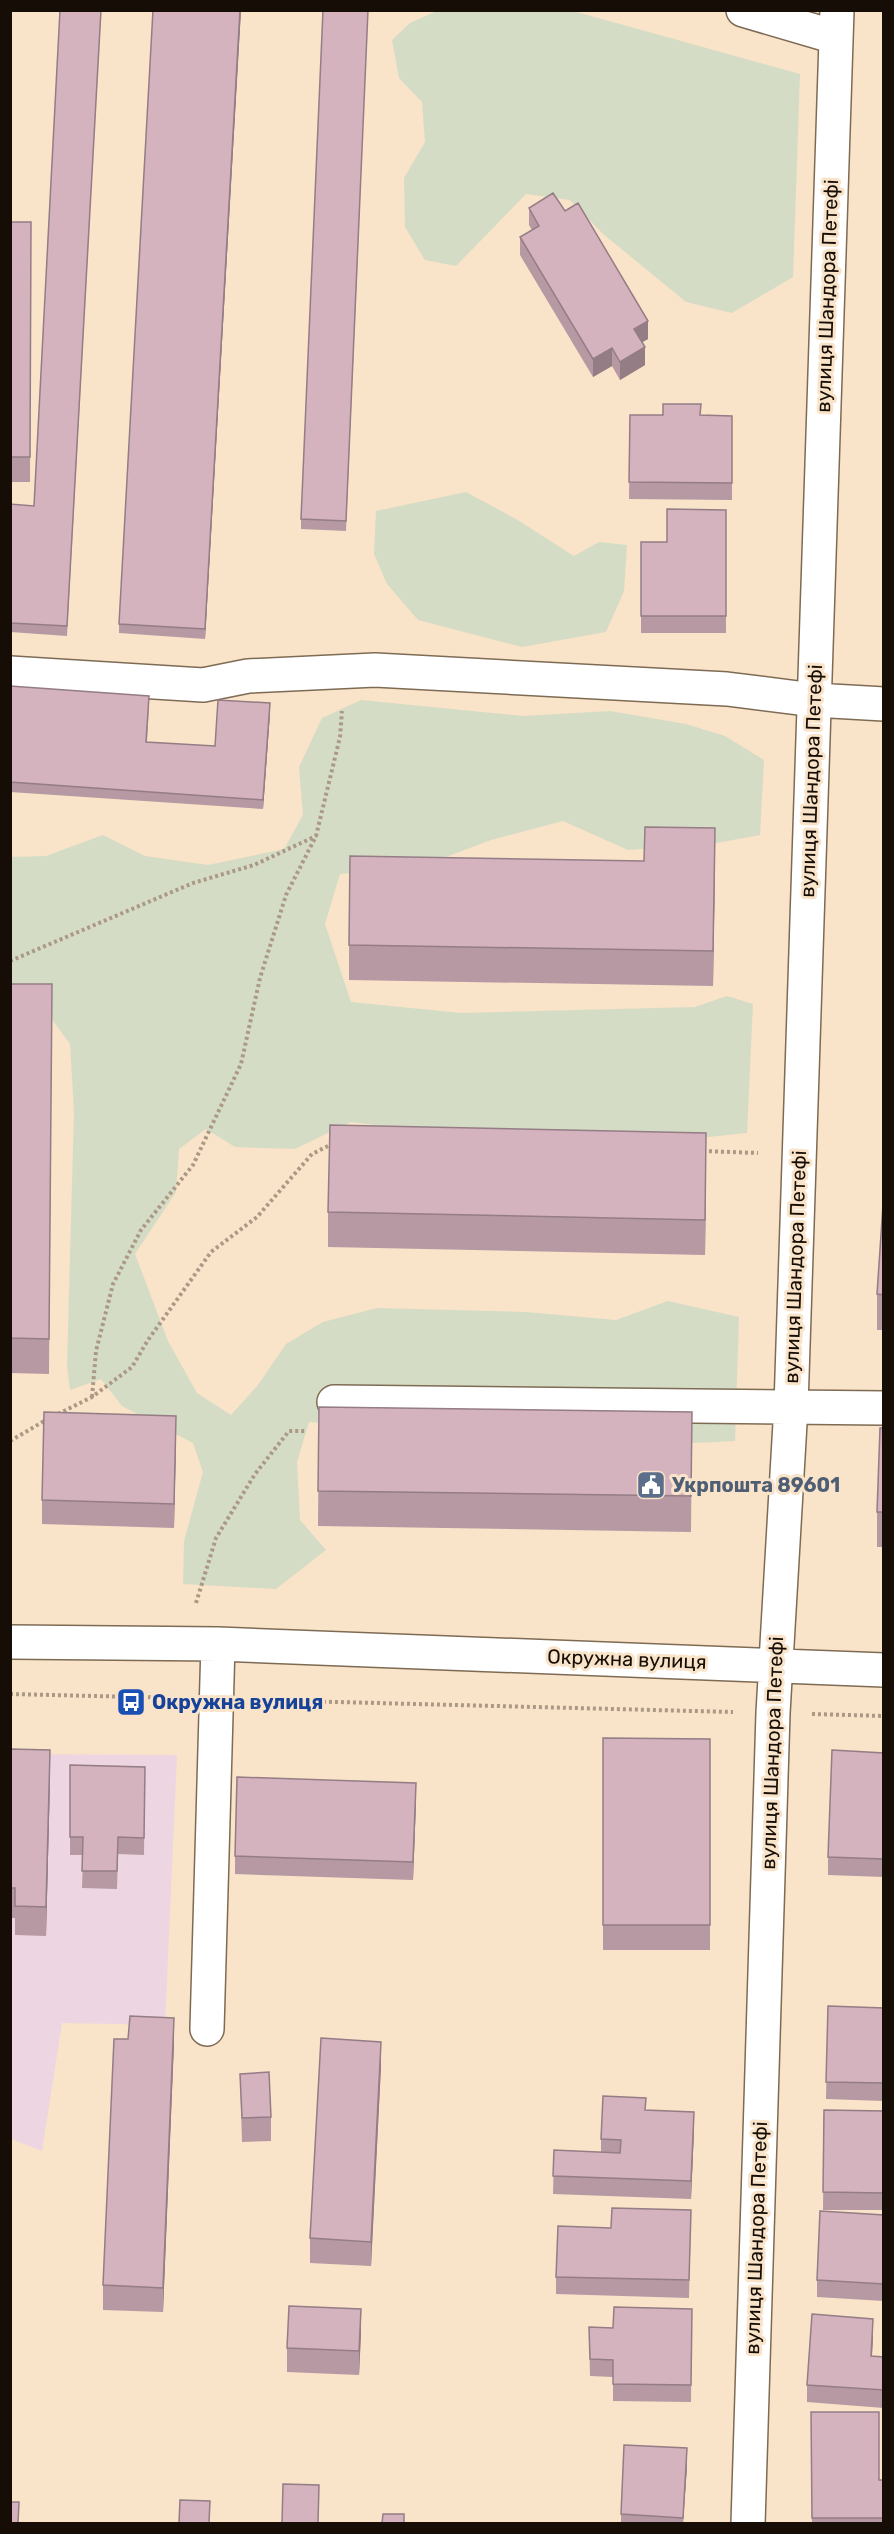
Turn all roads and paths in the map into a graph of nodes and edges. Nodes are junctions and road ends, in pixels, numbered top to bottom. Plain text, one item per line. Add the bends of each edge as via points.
1 (743, 10) edge
2 (836, 24) edge
3 (10, 673) edge
4 (814, 700) junction
5 (343, 703) dead end
6 (884, 704) edge
7 (316, 836) junction
8 (10, 961) edge
9 (340, 1140) edge
10 (695, 1150) edge
11 (766, 1154) dead end
12 (92, 1397) junction
13 (334, 1402) dead end
14 (791, 1406) junction
15 (884, 1408) edge
16 (289, 1431) dead end
17 (10, 1441) edge
18 (194, 1609) dead end
19 (10, 1642) edge
20 (218, 1644) junction
21 (775, 1664) junction
22 (884, 1670) edge
23 (10, 1694) edge
24 (216, 1699) junction
25 (773, 1713) junction
26 (884, 1716) edge
27 (207, 2029) dead end
28 (748, 2523) edge

1 - 2 street
2 - 4 street, вулиця Шандора Петефі
3 - 4 street via 203,685 248,676 375,670 727,689
4 - 6 street
4 - 14 street, вулиця Шандора Петефі
5 - 7 path via 340,737
7 - 8 path via 254,865 183,887
7 - 12 path via 286,895 260,978 241,1064 219,1113 193,1166 141,1230 113,1284 96,1351
9 - 12 path via 312,1154 257,1217 211,1252 132,1367
10 - 11 path
12 - 17 path
13 - 14 street
14 - 15 street
14 - 21 street, вулиця Шандора Петефі
16 - 18 path via 255,1474 216,1538
19 - 20 street, Окружна вулиця
20 - 21 street, Окружна вулиця
20 - 24 street
21 - 22 street, Окружна вулиця
21 - 25 street, вулиця Шандора Петефі
23 - 24 path
24 - 25 path
24 - 27 street
25 - 26 path
25 - 28 street, вулиця Шандора Петефі

